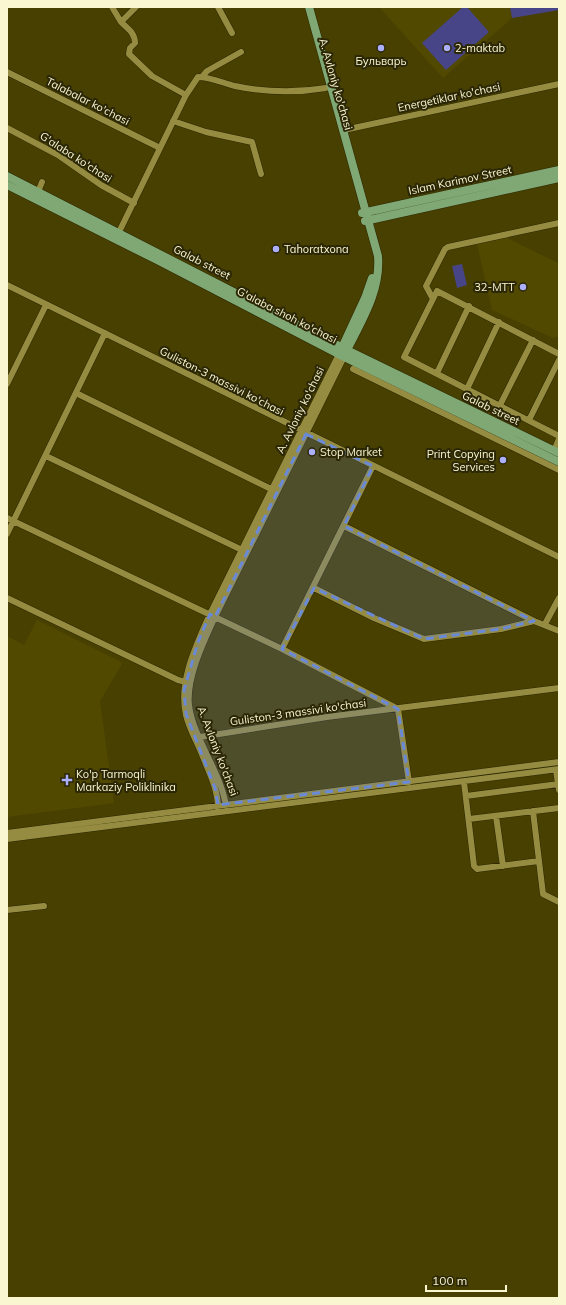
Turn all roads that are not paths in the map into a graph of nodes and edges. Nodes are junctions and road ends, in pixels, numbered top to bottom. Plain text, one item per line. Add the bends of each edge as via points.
1 (112, 7) edge
2 (136, 7) edge
3 (218, 7) edge
4 (303, 7) edge
5 (309, 7) edge
6 (121, 22) junction
7 (232, 33) dead end
8 (241, 52) dead end
9 (7, 72) edge
10 (202, 77) junction
11 (559, 84) edge
12 (326, 88) junction
13 (186, 95) junction
14 (173, 121) junction
15 (7, 128) edge
16 (344, 130) junction
17 (160, 148) junction
18 (559, 170) edge
19 (261, 174) dead end
20 (7, 176) edge
21 (559, 178) edge
22 (42, 182) dead end
23 (7, 185) edge
24 (38, 192) junction
25 (134, 203) junction
26 (365, 217) junction
27 (559, 223) edge
28 (119, 232) junction
29 (7, 286) edge
30 (433, 299) junction
31 (46, 305) junction
32 (469, 306) junction
33 (499, 322) junction
34 (105, 333) junction
35 (533, 340) junction
36 (343, 352) junction
37 (559, 354) edge
38 (559, 360) edge
39 (352, 369) dead end
40 (437, 374) junction
41 (382, 379) junction
42 (7, 384) edge
43 (467, 389) junction
44 (76, 393) junction
45 (500, 405) junction
46 (529, 420) junction
47 (304, 433) junction
48 (559, 436) edge
49 (559, 439) edge
50 (557, 452) edge
51 (46, 456) junction
52 (559, 462) edge
53 (373, 466) junction
54 (559, 470) edge
55 (273, 490) junction
56 (7, 518) edge
57 (14, 521) junction
58 (344, 526) junction
59 (7, 534) edge
60 (242, 550) junction
61 (559, 558) edge
62 (314, 588) junction
63 (7, 598) edge
64 (559, 598) edge
65 (212, 616) junction
66 (534, 620) junction
67 (546, 624) junction
68 (559, 631) edge
69 (282, 649) junction
70 (186, 682) junction
71 (559, 688) edge
72 (398, 709) junction
73 (200, 736) junction
74 (558, 767) edge
75 (408, 782) junction
76 (464, 782) junction
77 (559, 786) edge
78 (466, 796) junction
79 (226, 807) junction
80 (218, 808) junction
81 (559, 808) edge
82 (533, 811) junction
83 (496, 816) junction
84 (469, 819) junction
85 (7, 833) edge
86 (7, 839) edge
87 (539, 861) junction
88 (503, 866) junction
89 (559, 902) edge
90 (44, 906) dead end
91 (7, 910) edge

1 - 6 street
2 - 6 street
3 - 7 street
4 - 12 main road, A. Avloniy ko'chasi
5 - 16 main road, A. Avloniy ko'chasi
6 - 13 street via 135,38 129,54 152,76
8 - 10 street via 207,71
9 - 17 street, Talabalar ko'chasi
10 - 12 street via 236,86 279,91
10 - 13 street via 195,80
11 - 16 street, Energetiklar ko'chasi
12 - 26 main road, A. Avloniy ko'chasi
13 - 14 street
14 - 17 street
14 - 19 street via 206,132 252,142
15 - 25 street, G'alaba ko'chasi via 58,155 101,186
16 - 26 main road, A. Avloniy ko'chasi
17 - 25 street
18 - 26 main road, Islam Karimov Street
20 - 24 main road, Galab street
21 - 26 main road, Islam Karimov Street
22 - 24 street
23 - 36 main road, G'alaba shoh ko'chasi
24 - 28 main road, Galab street
25 - 28 street
26 - 36 main road, A. Avloniy ko'chasi via 378,256 377,282 373,296
27 - 30 street via 448,247 426,286
28 - 36 main road, Galab street
29 - 31 street, Guliston-3 massivi ko'chasi
30 - 32 street via 437,291
30 - 40 street via 404,357
31 - 34 street, Guliston-3 massivi ko'chasi
31 - 42 street
32 - 33 street
32 - 40 street
33 - 35 street
33 - 43 street
34 - 44 street
34 - 47 street, Guliston-3 massivi ko'chasi
35 - 37 street
35 - 45 street
36 - 41 main road, G'alaba shoh ko'chasi
36 - 47 street, A. Avloniy ko'chasi
36 - 50 main road, Galab street
38 - 46 street
39 - 41 street
40 - 43 street
41 - 52 main road, G'alaba shoh ko'chasi
41 - 54 street
43 - 45 street
44 - 51 street
44 - 55 street
45 - 46 street
46 - 48 street
47 - 53 street, Guliston-3 massivi ko'chasi
47 - 55 street, A. Avloniy ko'chasi
47 - 65 street, A. Avloniy ko'chasi
49 - 50 street
51 - 57 street
51 - 60 street
53 - 58 street
53 - 61 street, Guliston-3 massivi ko'chasi
55 - 60 street, A. Avloniy ko'chasi
56 - 57 street, Guliston-3 massivi ko'chasi
57 - 59 street
57 - 65 street, Guliston-3 massivi ko'chasi
58 - 62 street
58 - 66 street
60 - 65 street, A. Avloniy ko'chasi
62 - 66 street via 424,639 501,629
62 - 69 street
63 - 70 street
64 - 67 street
65 - 69 street, Guliston-3 massivi ko'chasi
65 - 70 street, A. Avloniy ko'chasi via 198,642
65 - 73 street, A. Avloniy ko'chasi via 189,692 189,705
66 - 67 street
67 - 68 street
69 - 72 street, Guliston-3 massivi ko'chasi
70 - 80 street, A. Avloniy ko'chasi via 186,714 213,782
71 - 72 street, Guliston-3 massivi ko'chasi
72 - 73 street, Guliston-3 massivi ko'chasi
72 - 75 street
73 - 79 street, A. Avloniy ko'chasi
74 - 75 street
74 - 76 street
74 - 77 street
75 - 79 street
76 - 78 street
76 - 79 street
77 - 78 street
78 - 84 street
79 - 80 street
80 - 85 street
80 - 86 street
81 - 82 street
82 - 83 street
82 - 87 street
83 - 84 street
83 - 88 street
84 - 88 street via 474,866 477,869
87 - 88 street
87 - 89 street via 543,894
90 - 91 street

